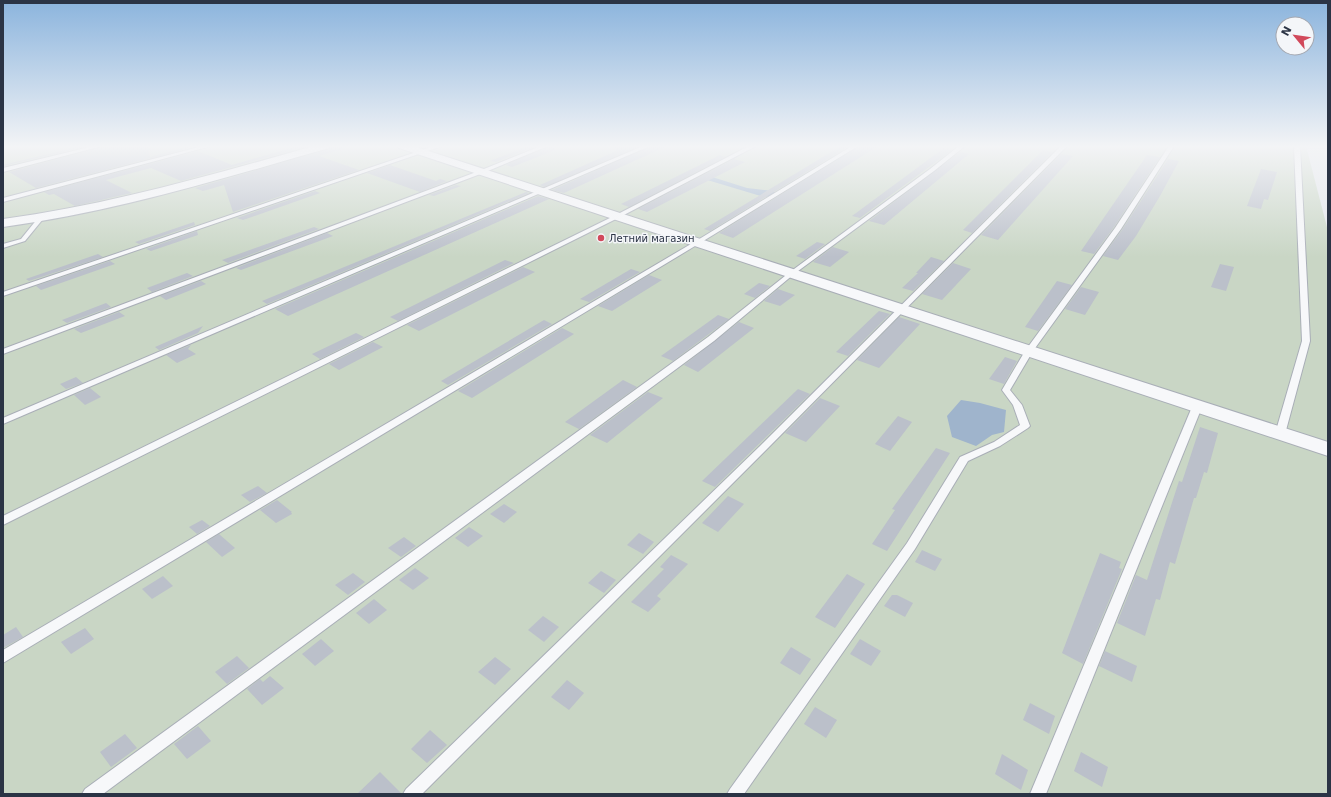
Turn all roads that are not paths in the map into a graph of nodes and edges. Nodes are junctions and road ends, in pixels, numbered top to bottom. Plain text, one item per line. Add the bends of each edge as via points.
1 (67, 183) edge
2 (190, 183) edge
3 (330, 183) edge
4 (451, 183) edge
5 (517, 183) edge
6 (560, 183) edge
7 (681, 183) edge
8 (794, 183) edge
9 (914, 183) edge
10 (1027, 183) edge
11 (1148, 183) edge
12 (1299, 183) edge
13 (542, 191) junction
14 (3, 200) edge
15 (618, 216) junction
16 (40, 219) junction
17 (3, 223) edge
18 (698, 242) junction
19 (3, 246) edge
20 (792, 273) junction
21 (3, 294) edge
22 (902, 309) junction
23 (1029, 351) junction
24 (3, 352) edge
25 (1197, 407) junction
26 (3, 421) edge
27 (1280, 434) junction
28 (1328, 449) edge
29 (3, 521) edge
30 (3, 657) edge
31 (90, 794) edge
32 (411, 794) edge
33 (735, 794) edge
34 (1038, 794) edge

1 - 14 lane
2 - 16 street via 107,206
3 - 21 lane
4 - 24 lane
5 - 13 street
6 - 13 lane
7 - 15 lane
8 - 18 lane
9 - 20 lane
10 - 22 lane
11 - 23 lane via 1118,229
12 - 27 lane via 1306,341
13 - 15 street
13 - 26 lane
15 - 18 street
15 - 29 lane
16 - 17 street
16 - 19 lane via 23,240
18 - 20 street
18 - 30 lane
20 - 22 street
20 - 31 lane via 710,339
22 - 23 street
22 - 32 lane
23 - 25 street
23 - 33 lane via 1006,390 1017,405 1025,426 997,444 964,459 911,546
25 - 27 street
25 - 34 lane
27 - 28 street

